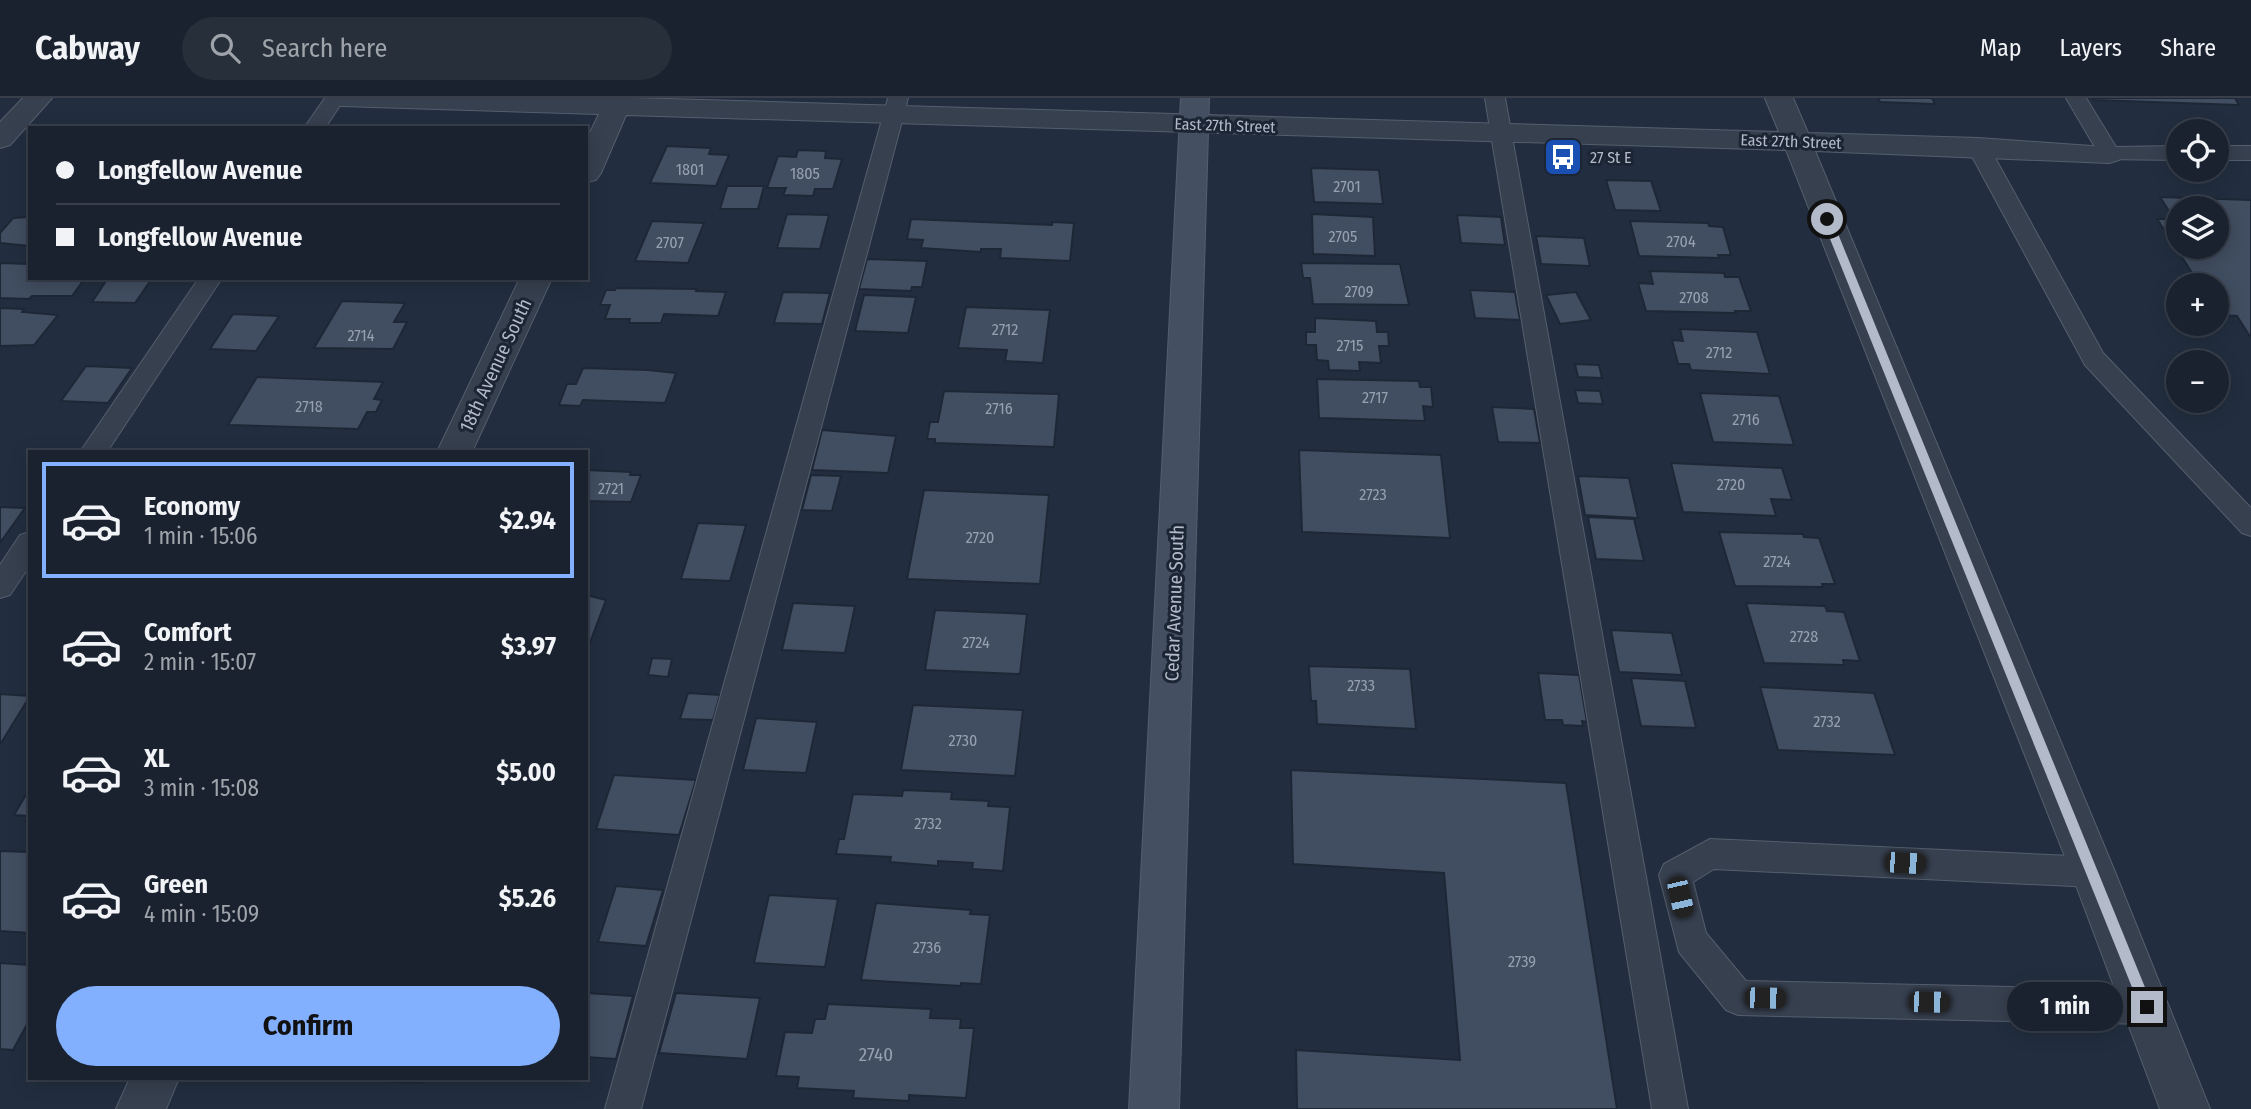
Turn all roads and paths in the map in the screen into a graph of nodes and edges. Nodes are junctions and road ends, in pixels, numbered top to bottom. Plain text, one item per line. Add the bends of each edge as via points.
1 (38, 98) edge
2 (335, 98) edge
3 (341, 98) edge
4 (1495, 98) edge
5 (1779, 98) edge
6 (2076, 98) edge
7 (618, 103) edge
8 (895, 107) edge
9 (1194, 111) edge
10 (315, 126) edge
11 (1501, 132) junction
12 (0, 139) edge
13 (1796, 141) junction
14 (1978, 146) junction
15 (2166, 153) edge
16 (2229, 153) edge
17 (2251, 153) edge
18 (2109, 154) junction
19 (588, 169) edge
20 (210, 280) edge
21 (535, 280) edge
22 (94, 450) edge
23 (455, 450) edge
24 (2251, 525) edge
25 (28, 546) edge
26 (0, 587) edge
27 (2093, 872) junction
28 (2147, 1007) junction
29 (154, 1080) edge
30 (141, 1109) edge
31 (623, 1109) edge
32 (1154, 1109) edge
33 (1670, 1109) edge
34 (2185, 1109) edge

1 - 12 street
2 - 10 lane
3 - 7 street, East 27th Street
4 - 11 lane
5 - 13 street
6 - 18 lane
7 - 8 street, East 27th Street
7 - 19 street
8 - 9 street, East 27th Street
8 - 31 lane
9 - 11 street, East 27th Street
9 - 32 main road, Cedar Avenue South
11 - 13 street, East 27th Street
11 - 33 lane
13 - 14 street, East 27th Street
13 - 27 street
14 - 18 street, East 27th Street
14 - 24 lane via 2094,359
15 - 18 lane
16 - 17 lane
20 - 22 lane
21 - 23 street, 18th Avenue South
25 - 26 lane
27 - 28 street
27 - 28 lane via 1710,854 1675,874 1690,941 1738,998
28 - 34 street
29 - 30 street

